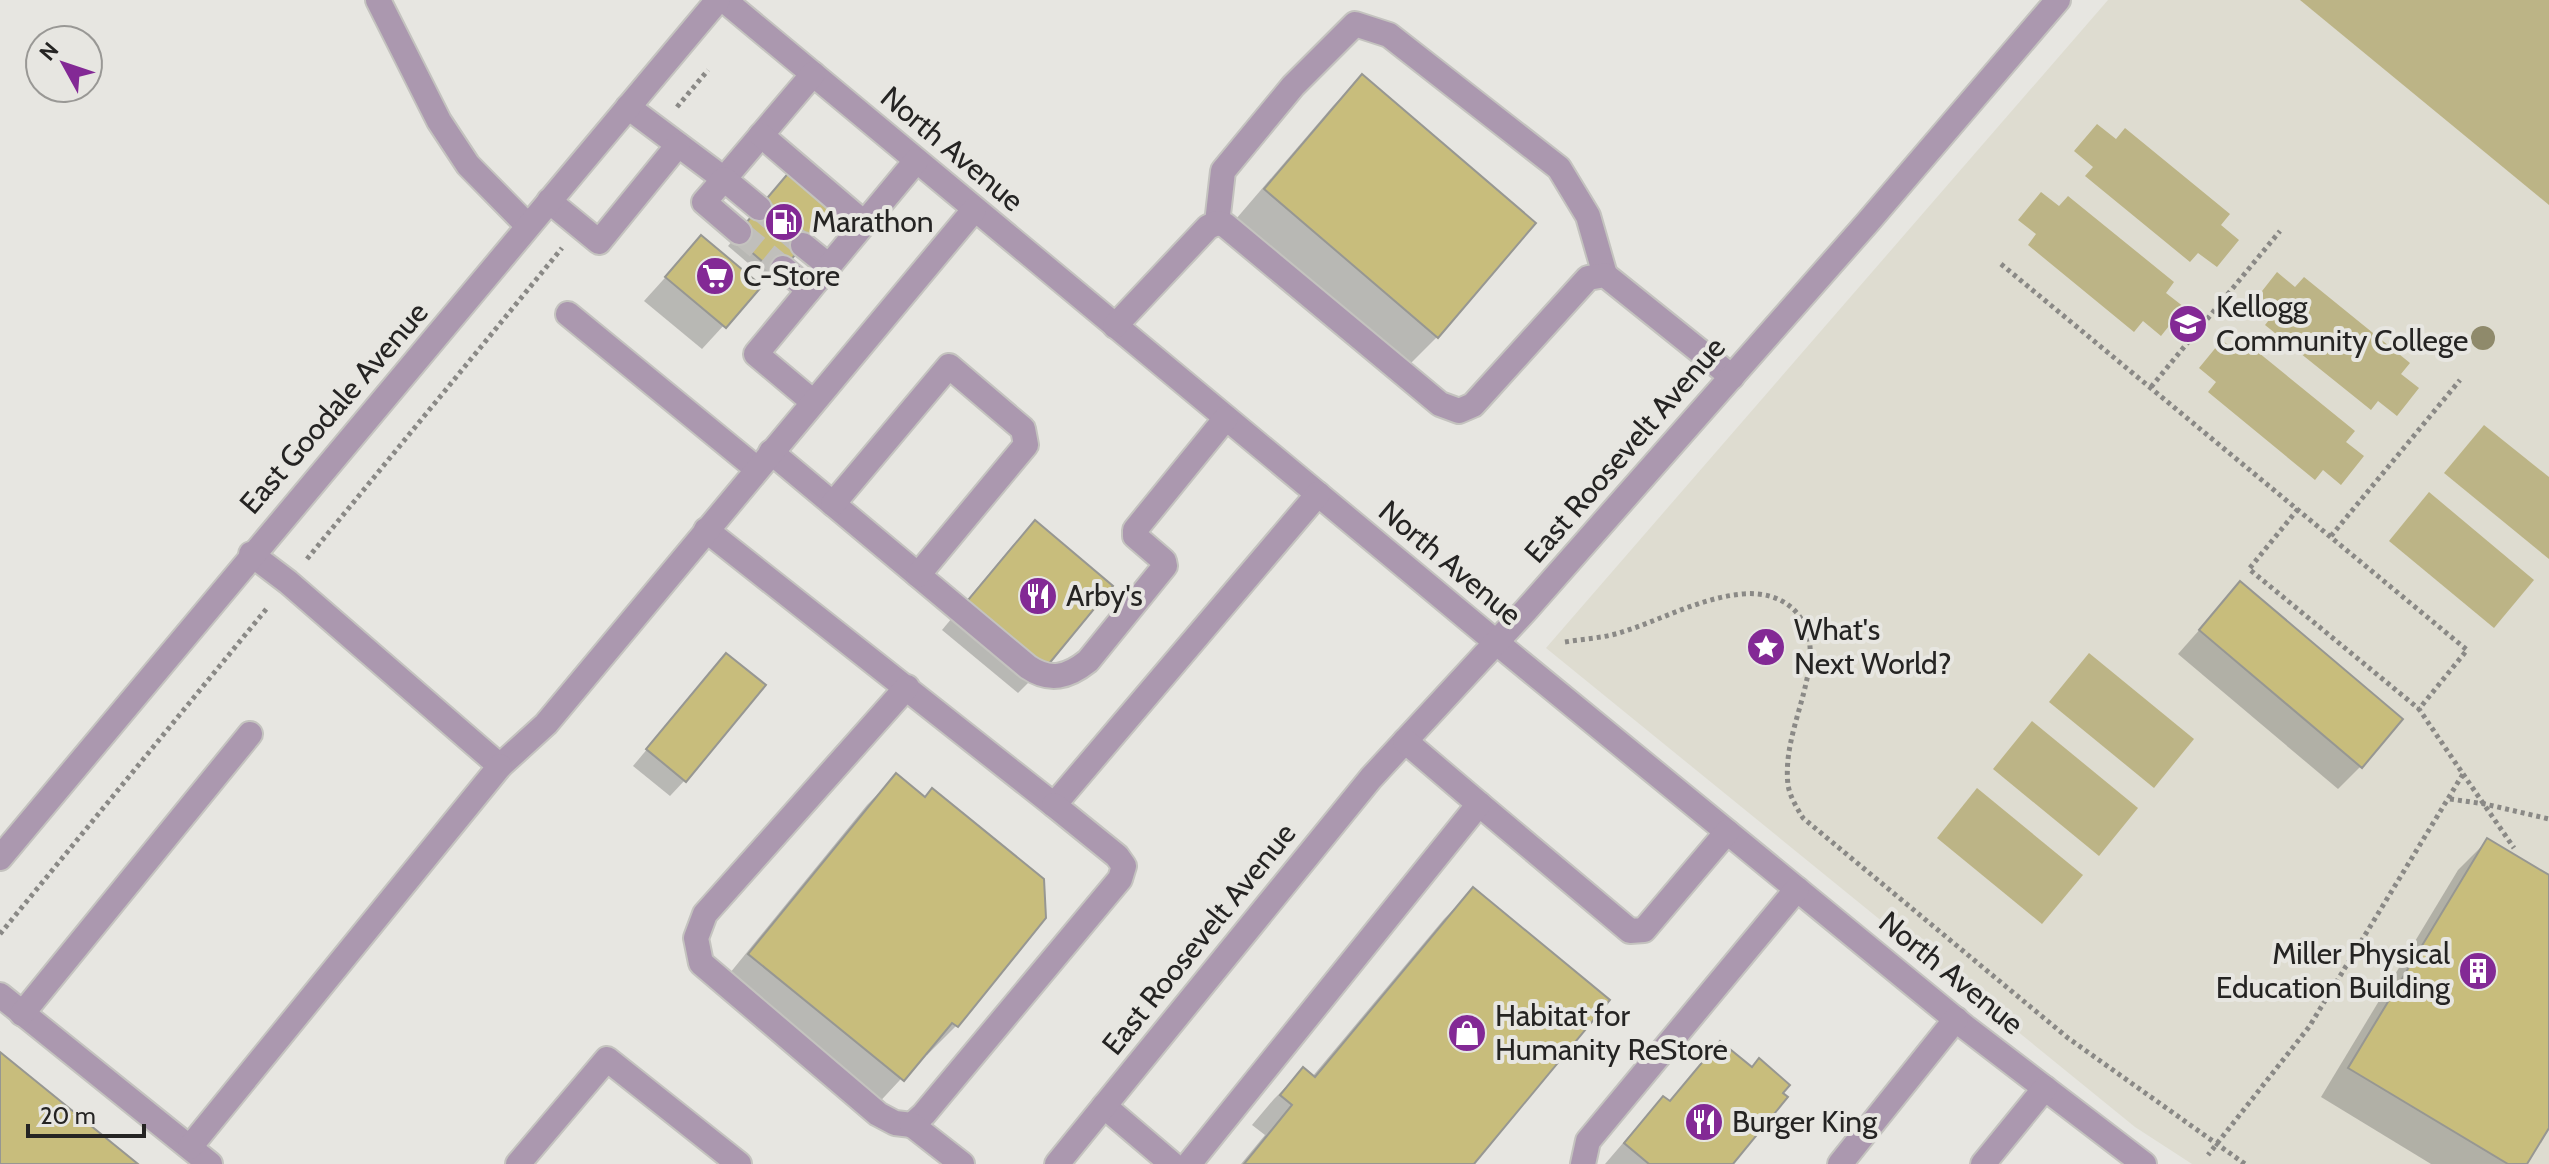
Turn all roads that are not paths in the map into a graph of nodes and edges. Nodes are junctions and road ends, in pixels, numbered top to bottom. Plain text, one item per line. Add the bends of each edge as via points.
1 (378, 0) edge
2 (721, 0) edge
3 (2058, 0) edge
4 (813, 74) junction
5 (628, 107) junction
6 (761, 135) junction
7 (678, 145) junction
8 (916, 161) junction
9 (724, 179) junction
10 (549, 201) junction
11 (759, 208) tunnel mouth
12 (974, 210) junction
13 (864, 223) junction
14 (1217, 223) junction
15 (528, 226) junction
16 (739, 232) tunnel mouth
17 (803, 245) tunnel mouth
18 (829, 266) junction
19 (783, 268) tunnel mouth
20 (1605, 275) junction
21 (809, 290) junction
22 (568, 314) dead end
23 (1115, 326) junction
24 (1732, 377) junction
25 (812, 401) junction
26 (1226, 418) junction
27 (764, 461) junction
28 (1318, 494) junction
29 (833, 504) junction
30 (706, 530) junction
31 (251, 554) junction
32 (918, 575) junction
33 (1497, 643) junction
34 (907, 687) junction
35 (250, 734) dead end
36 (1405, 741) junction
37 (500, 766) junction
38 (1479, 804) junction
39 (1054, 805) junction
40 (1727, 832) junction
41 (0, 858) edge
42 (1797, 889) junction
43 (0, 995) edge
44 (22, 1014) junction
45 (1956, 1019) junction
46 (2045, 1088) junction
47 (1104, 1106) junction
48 (912, 1125) junction
49 (190, 1147) junction
50 (210, 1164) edge
51 (518, 1164) edge
52 (739, 1164) edge
53 (962, 1164) edge
54 (1057, 1164) edge
55 (1172, 1164) edge
56 (1189, 1164) edge
57 (1583, 1164) edge
58 (1840, 1164) edge
59 (1983, 1164) edge
60 (2144, 1164) edge

1 - 15 street via 439,121 468,165
2 - 4 street, North Avenue
2 - 5 street, East Goodale Avenue
3 - 24 street, East Roosevelt Avenue
4 - 6 street
4 - 8 street, North Avenue
5 - 7 street
5 - 10 street, East Goodale Avenue
6 - 9 street
6 - 13 street
7 - 9 street
7 - 10 street via 599,242
8 - 12 street, North Avenue
8 - 13 street
9 - 11 street
9 - 16 street via 704,202
10 - 15 street, East Goodale Avenue
12 - 23 street, North Avenue
12 - 25 street
13 - 18 street
14 - 20 street via 1440,404 1459,411 1473,405 1588,278
14 - 20 street via 1223,171 1293,86 1355,24 1389,35 1559,168 1588,216
14 - 23 street
15 - 31 street, East Goodale Avenue
17 - 18 street
18 - 21 street
19 - 21 street
20 - 24 street
21 - 25 street via 756,354
22 - 27 street
23 - 26 street, North Avenue
24 - 33 street, East Roosevelt Avenue
25 - 27 street
26 - 28 street, North Avenue
26 - 32 street via 1135,530 1165,566 1076,670 1050,677 1028,667
27 - 29 street
27 - 30 street
28 - 33 street, North Avenue
28 - 39 street
29 - 32 street
29 - 32 street via 949,366 1023,429 1026,445
30 - 34 street
30 - 37 street via 546,724
31 - 37 street
31 - 41 street, East Goodale Avenue
33 - 36 street, East Roosevelt Avenue
33 - 40 street, North Avenue
34 - 39 street
34 - 48 street via 705,914 696,938 701,963 878,1114
35 - 44 street
36 - 38 street
36 - 47 street, East Roosevelt Avenue
37 - 49 street
38 - 40 street via 1630,931 1644,930
38 - 56 street
39 - 48 street via 1117,856 1124,866 1120,879
40 - 42 street, North Avenue
42 - 45 street, North Avenue
42 - 57 street via 1588,1141
43 - 44 street
44 - 49 street
45 - 46 street, North Avenue
45 - 58 street
46 - 59 street
46 - 60 street, North Avenue
47 - 54 street, East Roosevelt Avenue
47 - 55 street
48 - 53 street
49 - 50 street
51 - 52 street via 607,1059

